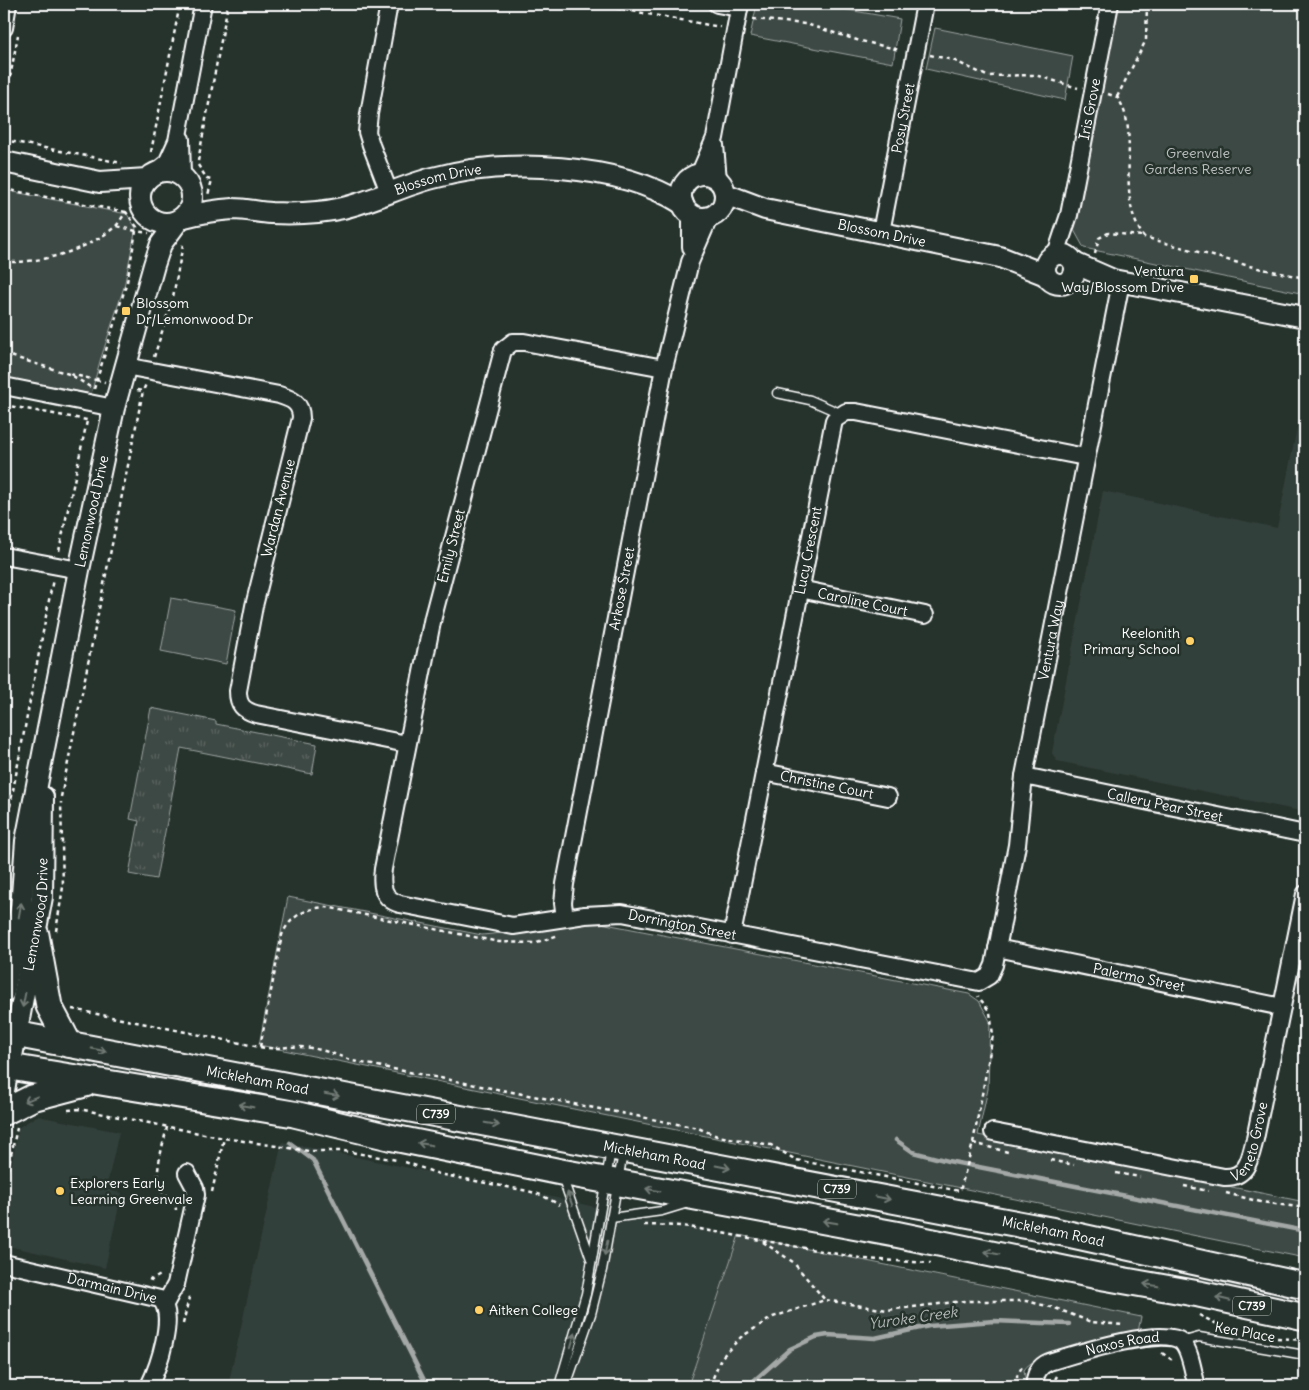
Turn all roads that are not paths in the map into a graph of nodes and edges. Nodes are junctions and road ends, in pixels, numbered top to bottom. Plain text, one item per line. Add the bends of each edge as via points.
1 (8, 4) edge
2 (203, 4) edge
3 (389, 4) edge
4 (717, 4) edge
5 (925, 4) edge
6 (1110, 4) edge
7 (739, 6) edge
8 (11, 30) edge
9 (181, 126) junction
10 (4, 162) edge
11 (150, 177) junction
12 (100, 182) junction
13 (187, 183) junction
14 (389, 192) junction
15 (704, 197) junction
16 (235, 209) junction
17 (139, 213) junction
18 (181, 219) junction
19 (881, 232) junction
20 (154, 265) junction
21 (1065, 266) junction
22 (1117, 281) junction
23 (1305, 317) edge
24 (125, 366) junction
25 (664, 368) junction
26 (4, 386) edge
27 (777, 393) dead end
28 (114, 408) junction
29 (842, 414) junction
30 (1086, 457) junction
31 (4, 556) edge
32 (79, 570) junction
33 (800, 589) junction
34 (925, 615) dead end
35 (407, 744) junction
36 (43, 760) junction
37 (764, 772) junction
38 (1024, 776) junction
39 (888, 796) dead end
40 (1305, 834) edge
41 (1305, 894) edge
42 (395, 903) joint
43 (565, 918) junction
44 (732, 935) junction
45 (45, 937) junction
46 (997, 948) junction
47 (972, 988) joint
48 (4, 992) edge
49 (1282, 1007) junction
50 (10, 1033) edge
51 (68, 1044) junction
52 (7, 1067) edge
53 (94, 1082) junction
54 (4, 1103) edge
55 (11, 1118) edge
56 (993, 1132) dead end
57 (618, 1147) junction
58 (187, 1172) dead end
59 (561, 1172) junction
60 (611, 1181) junction
61 (701, 1199) junction
62 (612, 1218) junction
63 (591, 1259) junction
64 (4, 1263) edge
65 (1305, 1286) edge
66 (165, 1304) junction
67 (1305, 1318) edge
68 (1181, 1342) junction
69 (1305, 1356) edge
70 (149, 1386) edge
71 (559, 1386) edge
72 (566, 1386) edge
73 (1035, 1386) edge
74 (1197, 1386) edge

1 - 8 street
2 - 9 street
3 - 14 street via 368,114 368,132
4 - 7 street
5 - 19 street, Posy Street
6 - 21 street, Iris Grove via 1068,215
7 - 15 street, Arkose Street
9 - 11 street via 167,163
9 - 13 street
10 - 12 street
11 - 12 street
11 - 13 street via 168,171
11 - 17 street via 140,194
12 - 17 street via 132,200
13 - 16 street, Blossom Drive
13 - 18 street via 192,204
14 - 15 street, Blossom Drive via 477,169 526,165 573,170
14 - 16 street, Blossom Drive via 342,208 272,213
15 - 19 street, Blossom Drive
15 - 25 street, Arkose Street
16 - 18 street, Blossom Drive
17 - 18 street via 162,224
17 - 20 street, Lemonwood Drive via 152,233
18 - 20 street, Lemonwood Drive via 161,244
19 - 21 street, Blossom Drive via 1000,257
20 - 24 street, Lemonwood Drive
21 - 22 street, Blossom Drive via 1091,282
22 - 23 street, Blossom Drive
22 - 30 street, Ventura Way
24 - 28 street, Lemonwood Drive
24 - 35 street, Wardan Avenue via 278,395 292,399 299,406 299,426 254,606 238,698 241,706 252,713
25 - 35 street, Emily Street via 524,342 513,342 503,350 433,617
25 - 43 street, Arkose Street via 565,884
26 - 28 street
27 - 29 lane via 810,400
28 - 32 street, Lemonwood Drive
29 - 30 street via 856,412
29 - 33 street, Lucy Crescent via 832,425
30 - 38 street, Ventura Way
31 - 32 street
32 - 36 street, Lemonwood Drive
33 - 34 street, Caroline Court
33 - 37 street, Lucy Crescent
35 - 42 street, Emily Street via 382,880 384,892
36 - 45 street, Lemonwood Drive
48 -> 36 street, Lemonwood Drive via 21,908 26,841
37 - 39 street, Christine Court
37 - 44 street, Lucy Crescent
38 - 40 street, Callery Pear Street
38 - 46 street, Ventura Way via 1017,845
41 - 49 street, Veneto Grove
42 - 43 street, Dorrington Street via 513,926
43 - 44 street, Dorrington Street via 622,913
44 - 47 street, Dorrington Street
45 -> 50 street, Lemonwood Drive
45 - 51 main road via 48,1006
46 - 47 street, Ventura Way via 989,976
46 - 49 street, Palermo Street
49 - 56 street, Veneto Grove via 1252,1151 1246,1168 1236,1176 1210,1174
50 - 51 main road, Mickleham Road / C739
50 - 52 street, Lemonwood Drive
51 -> 57 main road, Mickleham Road / C739
52 - 53 main road, Mickleham Road / C739
52 - 54 street
53 -> 55 main road via 32,1098
59 -> 53 main road, Mickleham Road / C739 via 294,1114
57 - 60 lane
57 - 60 lane
57 -> 65 main road, Mickleham Road / C739 via 1050,1230
58 - 66 street via 196,1196 176,1284
59 - 60 main road, Mickleham Road / C739
63 -> 59 lane
61 -> 60 main road, Mickleham Road / C739
60 - 62 lane
60 - 63 lane
61 - 62 lane via 662,1211
67 -> 61 main road, Mickleham Road / C739 via 914,1237
62 -> 72 lane via 591,1314
71 -> 63 lane via 586,1294
64 - 66 street, Darmain Drive via 152,1288
66 - 70 street, Darmain Drive via 168,1320
68 - 69 lane, Kea Place via 1199,1337
68 - 73 street, Naxos Road via 1172,1338 1139,1339 1049,1362 1040,1368
68 - 74 street, Naxos Road

